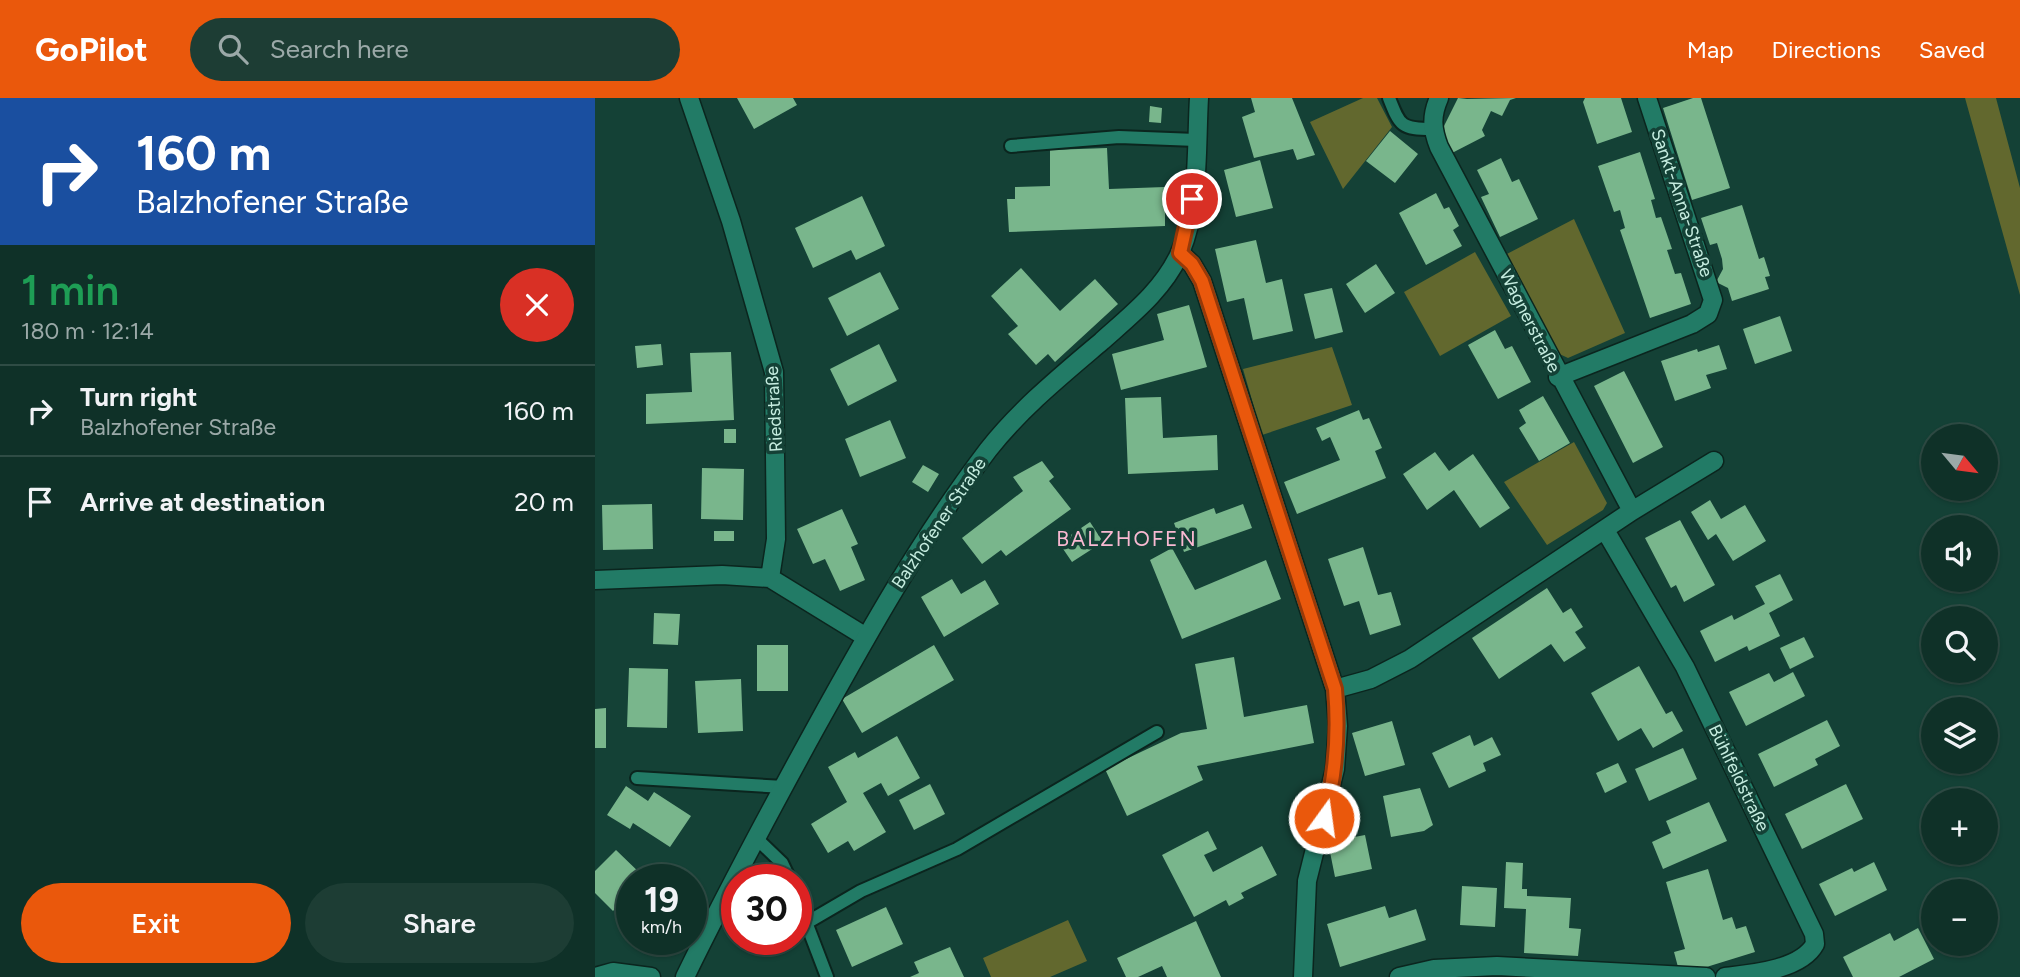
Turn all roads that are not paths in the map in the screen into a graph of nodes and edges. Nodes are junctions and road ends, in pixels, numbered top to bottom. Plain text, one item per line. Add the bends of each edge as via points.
1 (689, 98) edge
2 (1199, 98) edge
3 (1389, 98) edge
4 (1439, 98) edge
5 (1647, 98) edge
6 (1432, 129) junction
7 (1196, 140) junction
8 (1011, 146) dead end
9 (1180, 253) junction
10 (1559, 377) junction
11 (1714, 461) dead end
12 (1632, 511) junction
13 (1605, 530) junction
14 (770, 578) junction
15 (595, 580) edge
16 (866, 637) junction
17 (1335, 689) junction
18 (1157, 732) dead end
19 (637, 778) dead end
20 (784, 787) junction
21 (755, 837) junction
22 (782, 864) edge
23 (812, 920) edge
24 (812, 934) edge
25 (595, 977) edge
26 (651, 977) edge
27 (685, 977) edge
28 (827, 977) edge
29 (1303, 977) edge
30 (1399, 977) edge
31 (1706, 977) edge
32 (1725, 977) edge

1 - 14 street, Riedstraße via 735,233 774,372 776,539
2 - 7 street, Balzhofener Straße
3 - 6 lane via 1399,124
4 - 6 street
5 - 10 street, Sankt-Anna-Straße via 1713,300 1708,314 1692,324
6 - 10 street, Wagnerstraße
7 - 8 lane via 1129,137
7 - 9 street, Balzhofener Straße via 1189,219
9 - 16 street, Balzhofener Straße via 1145,303 1045,390 994,442 939,517
9 - 17 street via 1202,281
10 - 12 street, Wagnerstraße
11 - 12 street
12 - 13 street
13 - 17 street via 1410,659 1371,679
13 - 32 street, Bühlfeldstraße via 1685,667 1814,934 1815,944 1805,956 1777,967
14 - 15 street via 722,575
14 - 16 street
16 - 20 street, Balzhofener Straße
17 - 29 street via 1335,769 1307,881
18 - 23 lane via 957,849 861,891
19 - 20 lane
20 - 21 street, Balzhofener Straße
21 - 22 lane
21 - 27 street, Balzhofener Straße
24 - 28 lane
25 - 26 street via 613,972
30 - 31 street via 1434,969 1497,966

